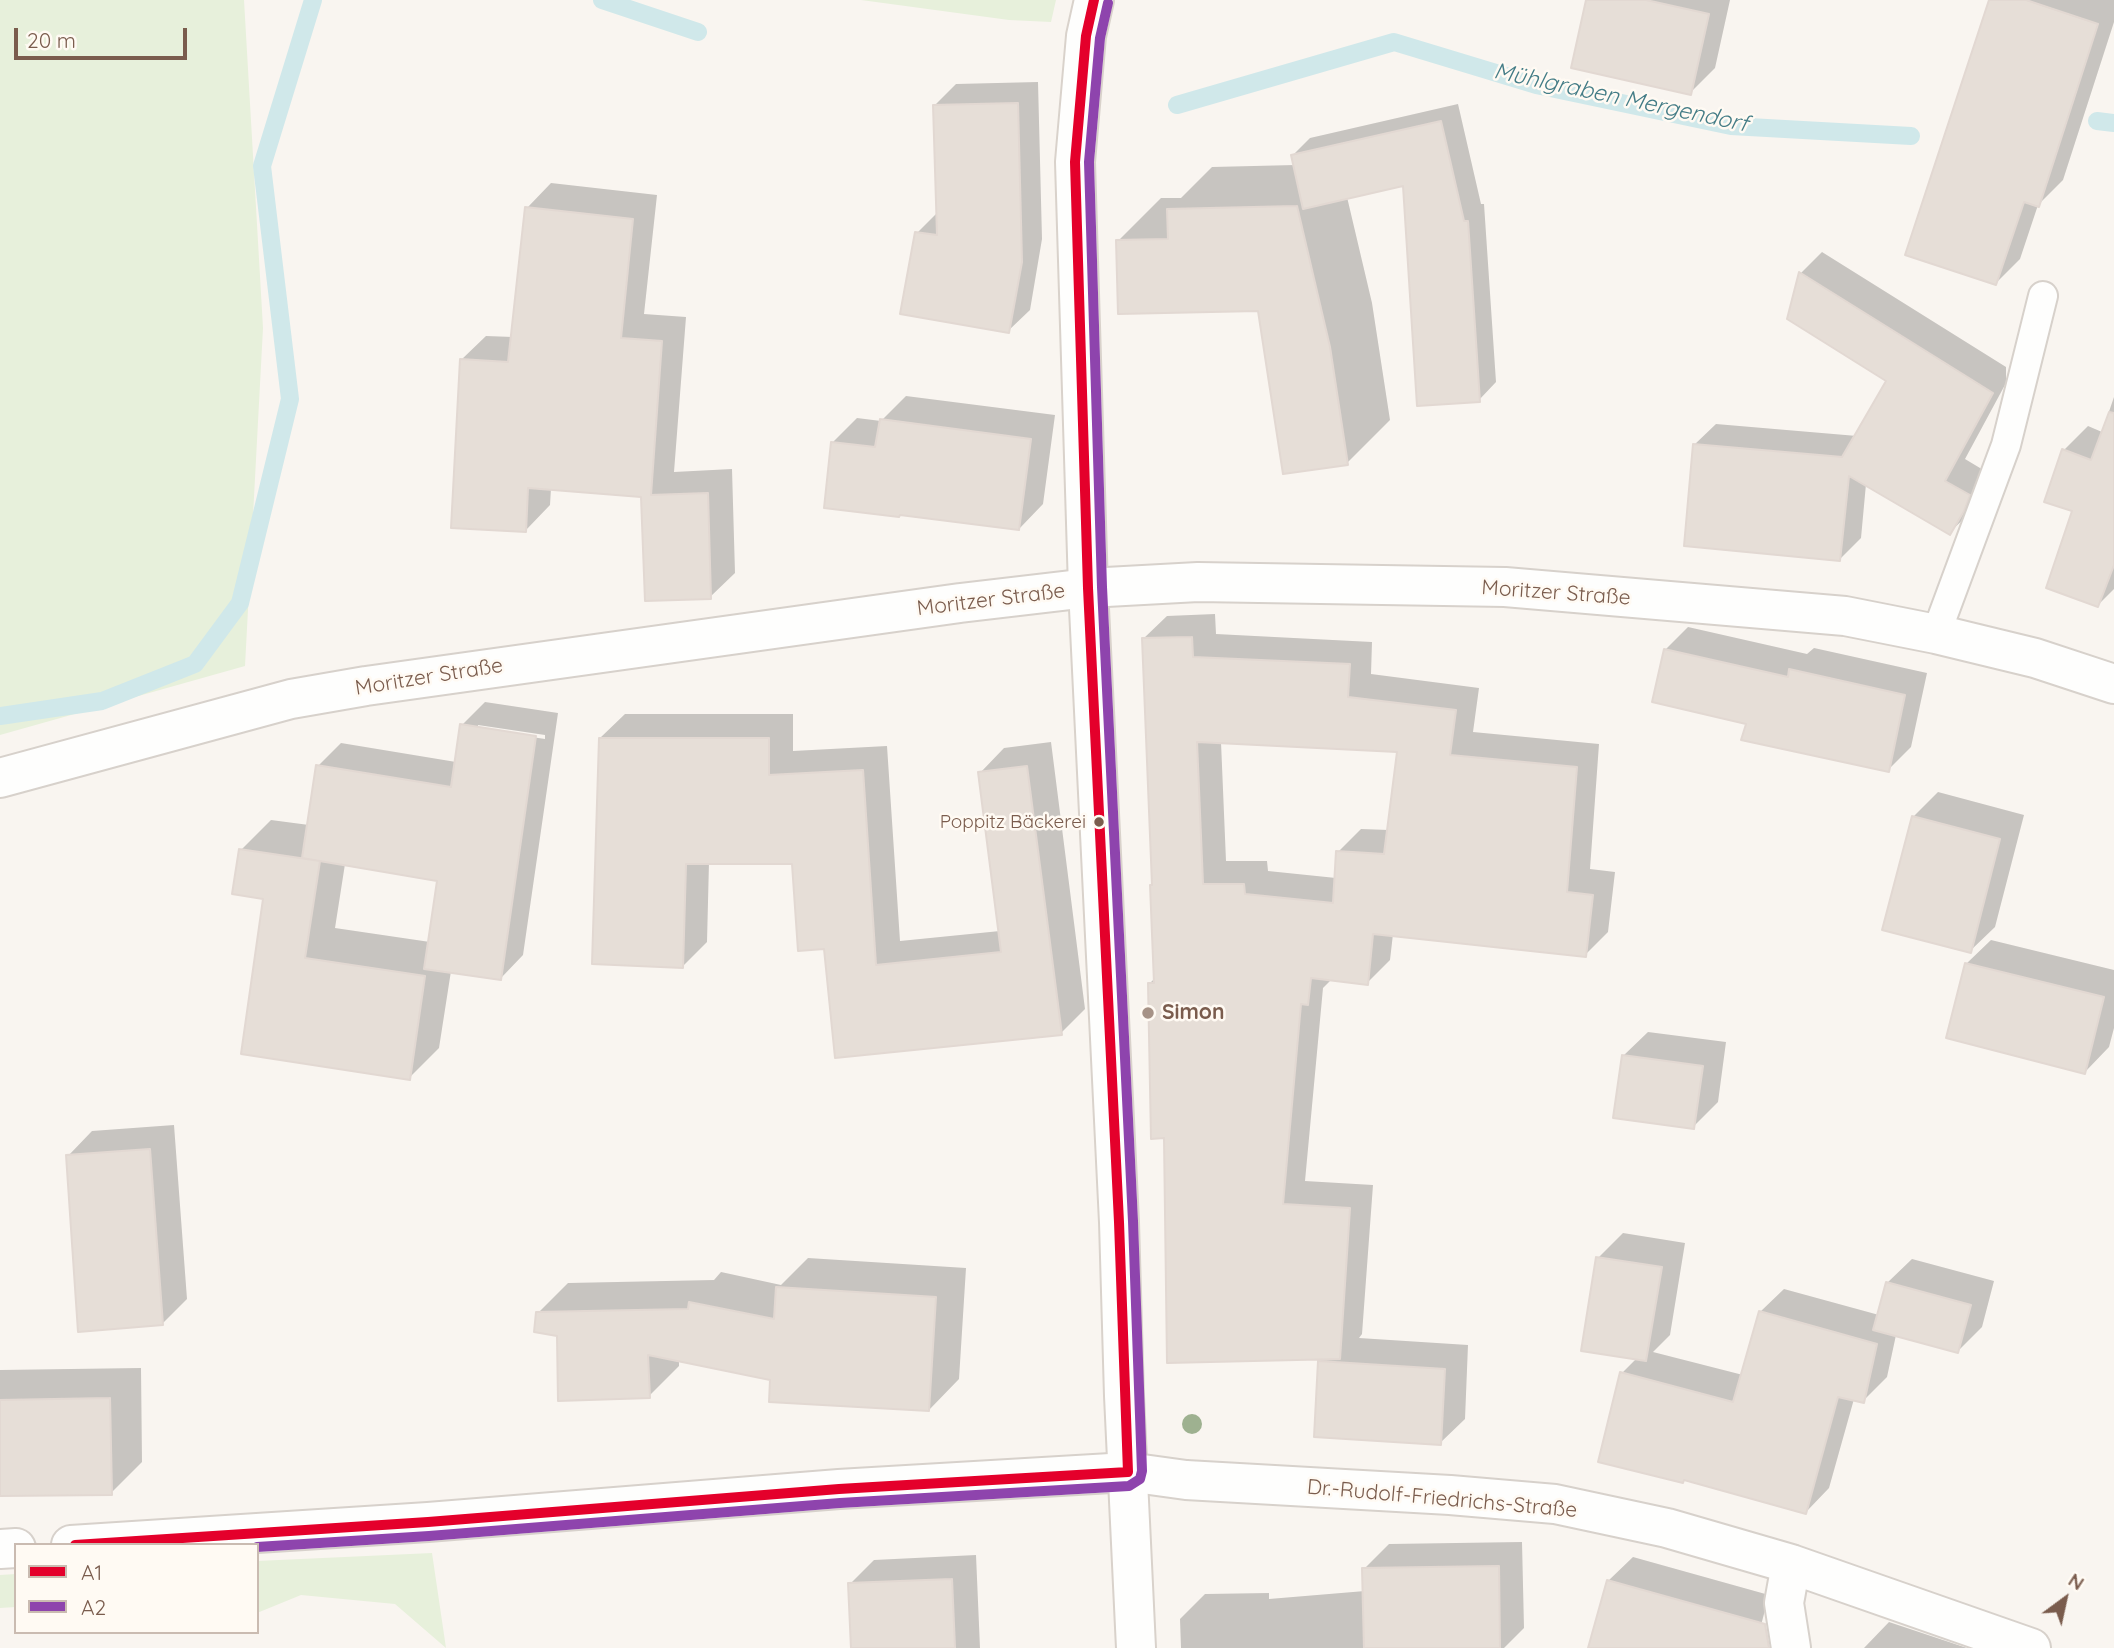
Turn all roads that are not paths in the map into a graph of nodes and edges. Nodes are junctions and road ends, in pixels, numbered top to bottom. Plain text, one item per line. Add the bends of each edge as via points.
1 (1094, 0) edge
2 (2043, 296) dead end
3 (1088, 587) junction
4 (1936, 634) junction
5 (2114, 684) edge
6 (0, 778) edge
7 (1128, 1472) junction
8 (102, 1543) edge
9 (1791, 1564) junction
10 (1136, 1648) edge
11 (1791, 1648) edge
12 (2031, 1648) edge

1 - 3 street via 1086,36 1075,162
2 - 4 lane via 2006,445
3 - 4 street, Moritzer Straße via 1198,582 1505,587 1845,616
3 - 6 street, Moritzer Straße via 291,699
3 - 7 street
4 - 5 street, Moritzer Straße
7 - 8 street, Dr.-Rudolf-Friedrichs-Straße
7 - 9 street, Dr.-Rudolf-Friedrichs-Straße via 1186,1480 1555,1504 1667,1528
7 - 10 street
9 - 11 street via 1784,1603
9 - 12 street, Dr.-Rudolf-Friedrichs-Straße

